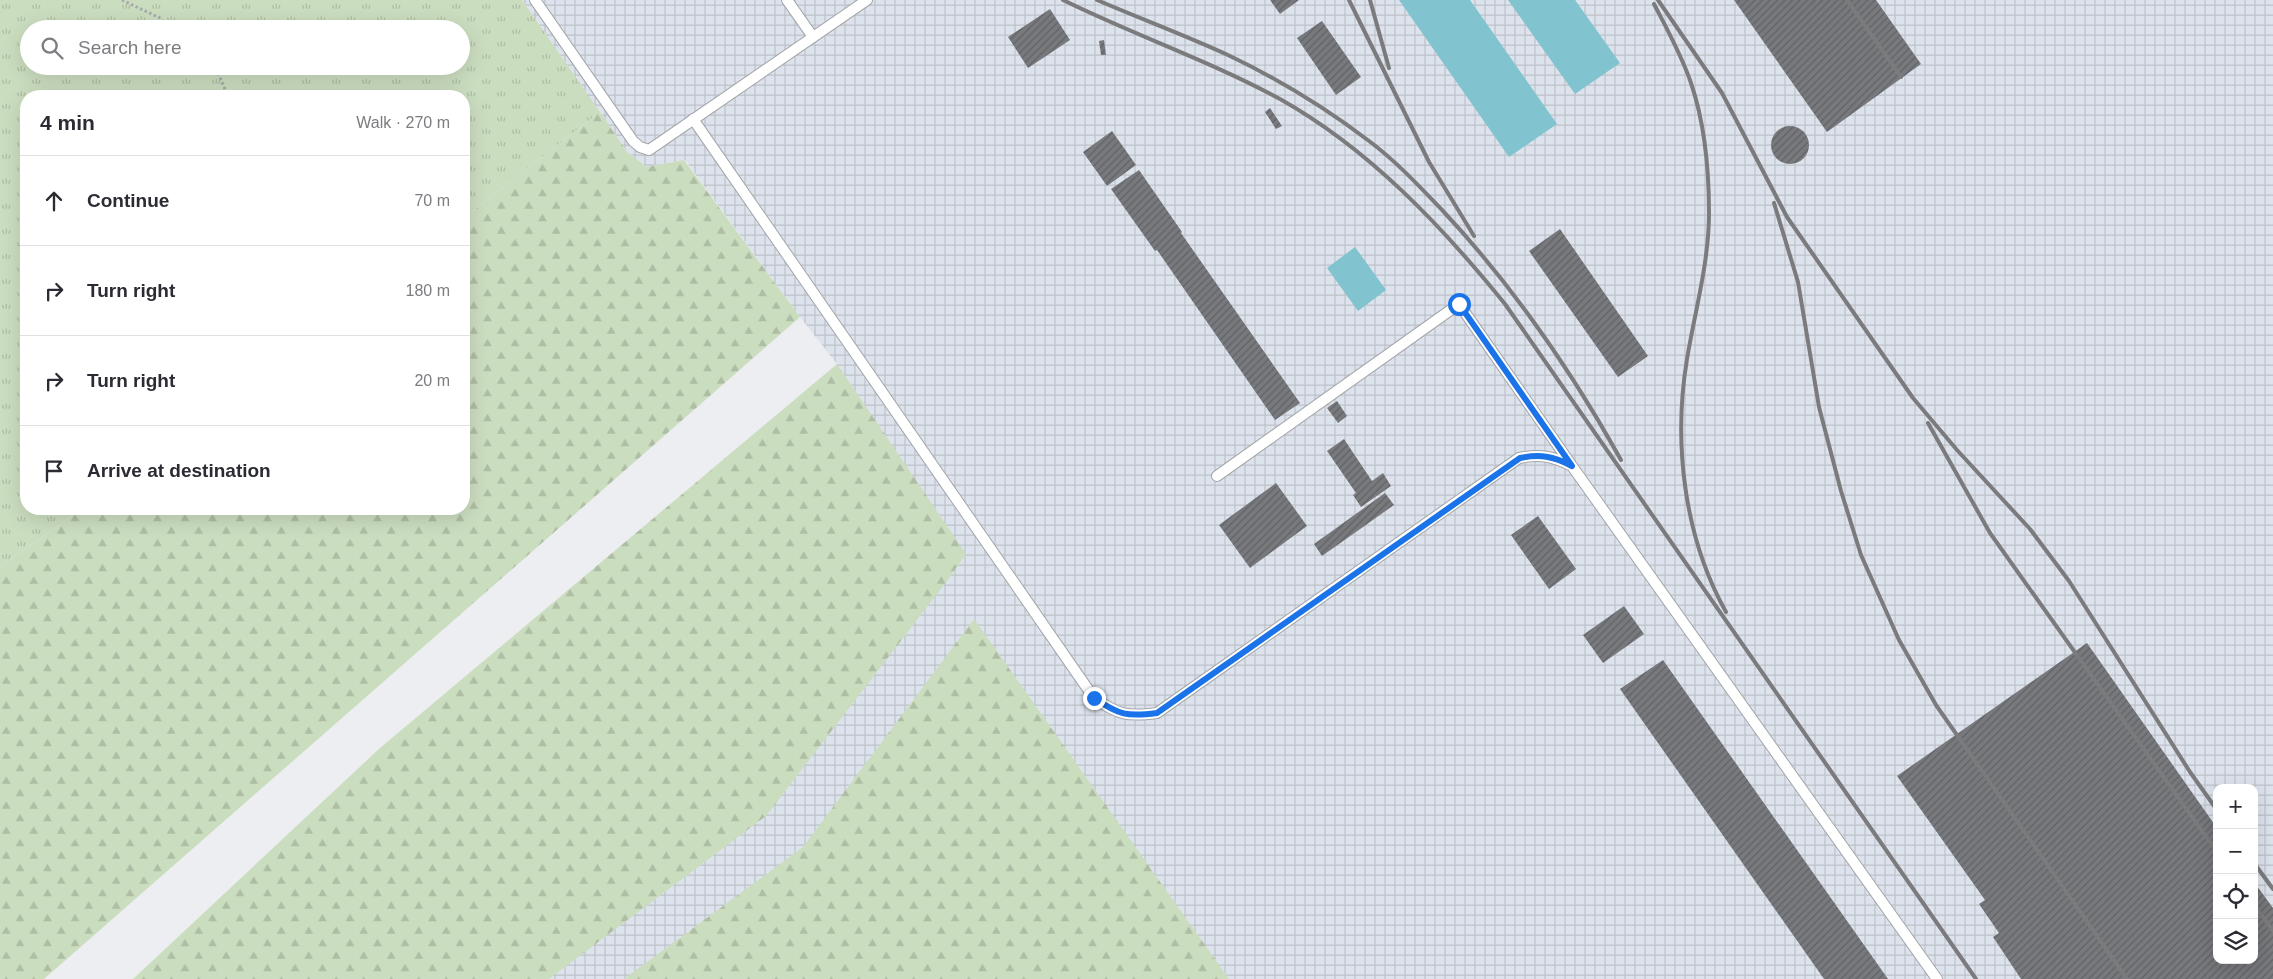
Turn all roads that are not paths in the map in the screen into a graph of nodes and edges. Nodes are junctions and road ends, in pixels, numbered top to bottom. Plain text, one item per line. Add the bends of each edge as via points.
1 (535, 0) edge
2 (787, 0) edge
3 (866, 0) edge
4 (813, 37) junction
5 (693, 119) junction
6 (1572, 466) junction
7 (1217, 476) dead end
8 (1937, 979) edge

1 - 5 lane via 640,147 649,150
2 - 4 lane
3 - 4 lane
4 - 5 lane
5 - 6 lane via 1094,698 1114,712 1136,716 1157,713 1520,458 1537,455 1555,457
6 - 7 lane via 1459,304
6 - 8 lane

